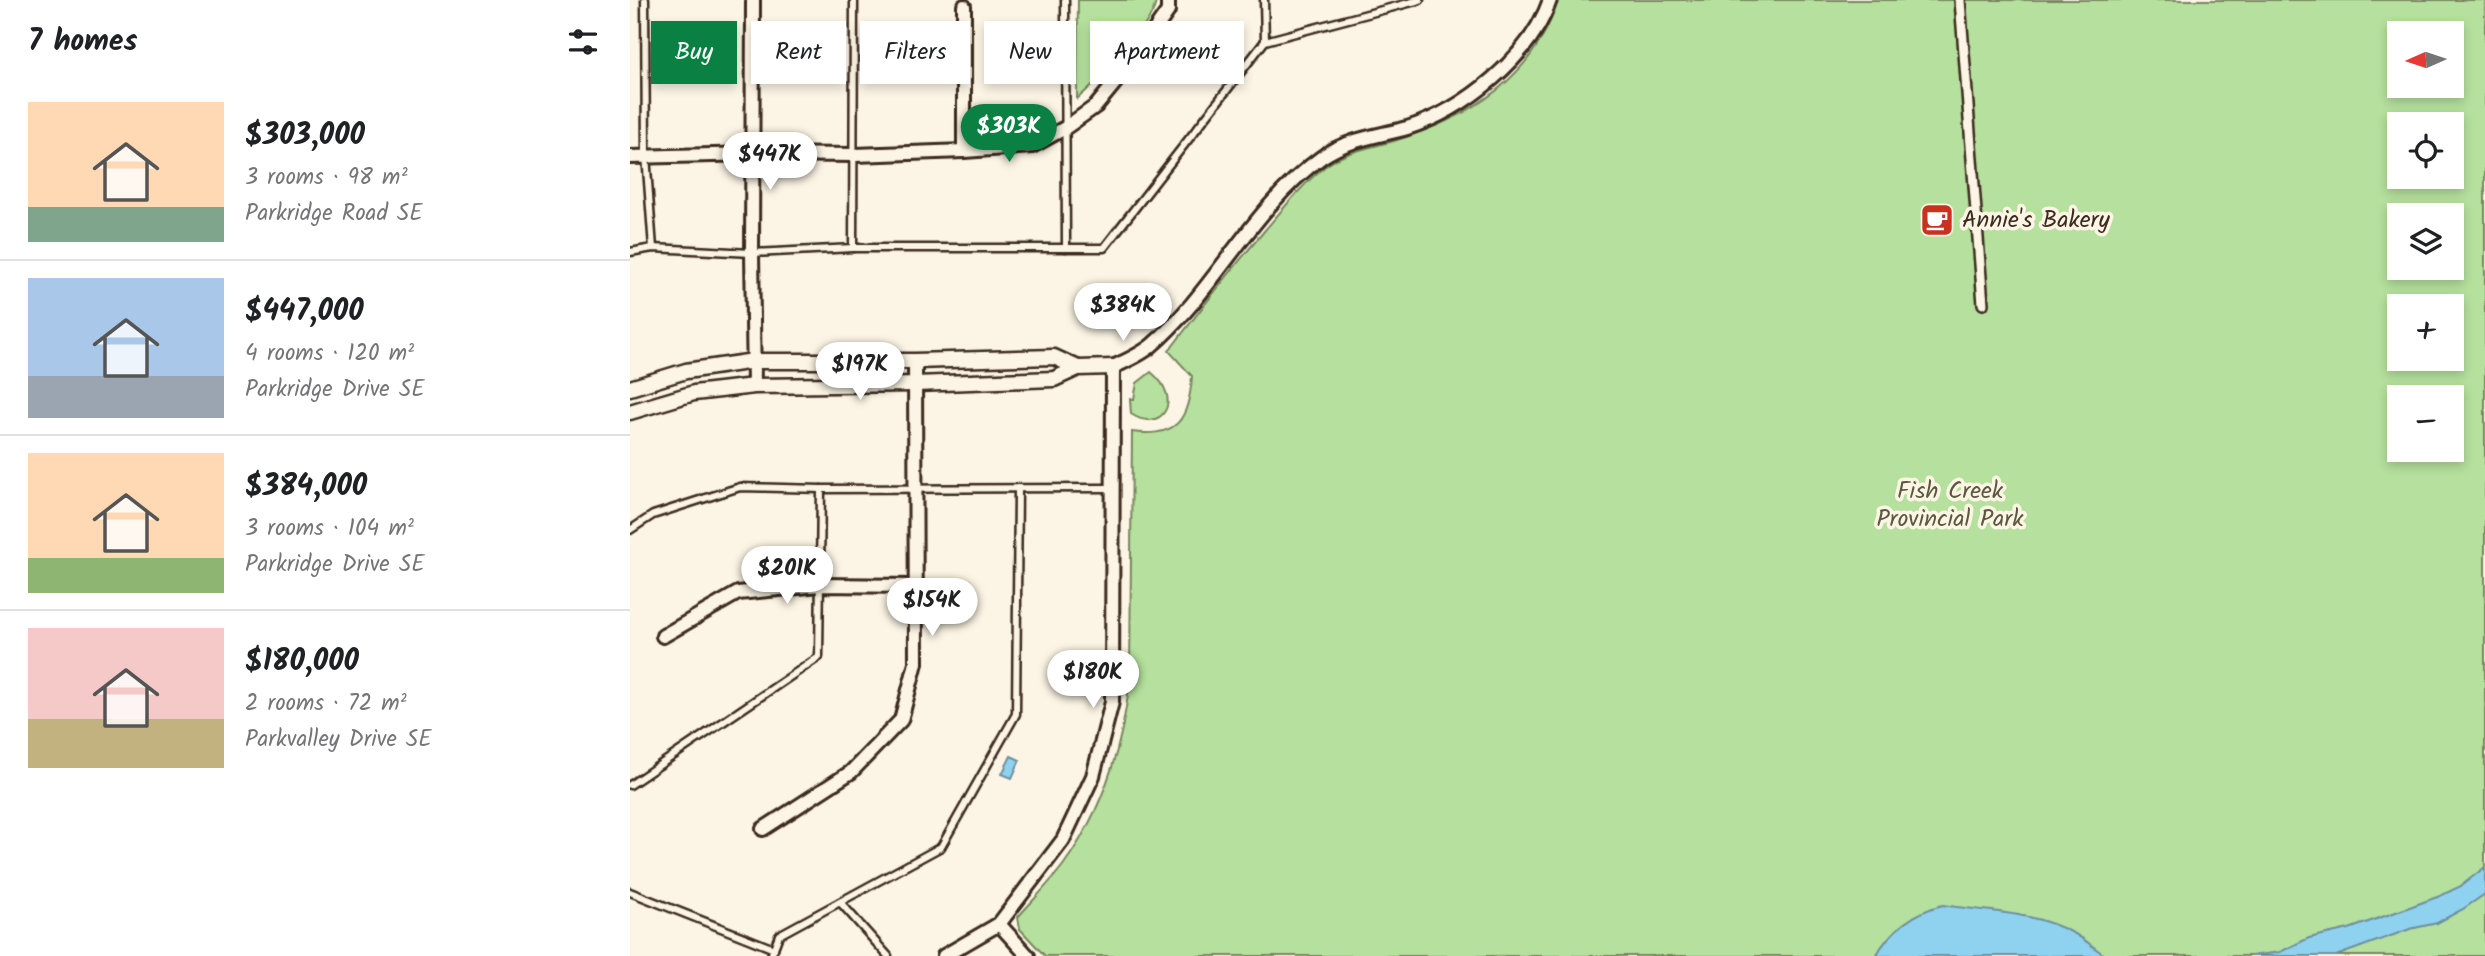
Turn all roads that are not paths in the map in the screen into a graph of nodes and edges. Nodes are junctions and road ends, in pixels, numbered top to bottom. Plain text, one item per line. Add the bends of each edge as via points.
1 (645, 0) edge
2 (753, 0) edge
3 (854, 0) edge
4 (1065, 0) edge
5 (1168, 0) edge
6 (1264, 0) edge
7 (1420, 0) edge
8 (1550, 0) edge
9 (1960, 0) edge
10 (964, 6) dead end
11 (1265, 41) junction
12 (1065, 128) junction
13 (964, 151) junction
14 (754, 153) junction
15 (646, 155) junction
16 (855, 155) junction
17 (630, 157) edge
18 (653, 248) junction
19 (853, 248) junction
20 (1066, 248) junction
21 (630, 251) edge
22 (752, 253) junction
23 (1983, 304) dead end
24 (754, 361) junction
25 (915, 361) junction
26 (1114, 367) junction
27 (1077, 368) junction
28 (915, 384) junction
29 (754, 386) junction
30 (630, 388) edge
31 (630, 412) edge
32 (1018, 488) junction
33 (1113, 488) junction
34 (821, 489) junction
35 (917, 489) junction
36 (630, 530) edge
37 (819, 585) junction
38 (915, 586) junction
39 (663, 636) dead end
40 (630, 786) edge
41 (763, 830) dead end
42 (630, 892) edge
43 (840, 902) junction
44 (999, 924) junction
45 (772, 953) edge
46 (888, 956) edge
47 (944, 956) edge
48 (1028, 956) edge

1 - 15 lane
2 - 14 street
3 - 16 lane
4 - 12 lane
5 - 12 street via 1168,11 1132,62 1096,106
6 - 11 lane
7 - 11 lane
8 - 26 street via 1528,40 1503,69 1456,106 1324,155 1281,191 1172,326 1148,348
9 - 23 street
10 - 13 street
11 - 20 lane via 1104,248
12 - 13 street via 1032,146
12 - 20 lane
13 - 16 street
14 - 15 street
14 - 16 street
14 - 22 street
15 - 17 street
15 - 18 lane
16 - 19 lane
18 - 21 lane
18 - 22 lane
19 - 20 lane
19 - 22 lane
22 - 24 street
24 - 25 street
24 - 29 street
24 - 30 street via 686,371
25 - 27 street via 1054,357
25 - 28 street
26 - 27 street
26 - 33 street
27 - 28 street via 1054,379
28 - 29 street
28 - 35 street
29 - 31 street via 694,393
32 - 33 lane
32 - 35 lane
32 - 43 lane via 1016,714 941,847
33 - 44 street via 1112,702 1093,776 1063,841
34 - 35 lane
34 - 36 lane via 740,487 653,515
34 - 37 lane
35 - 38 street
37 - 38 street
37 - 39 street via 738,593
37 - 40 lane via 819,657
38 - 41 street via 916,663 901,720 851,772
42 - 45 lane
43 - 45 lane via 779,935
43 - 46 lane
44 - 47 street
44 - 48 street

